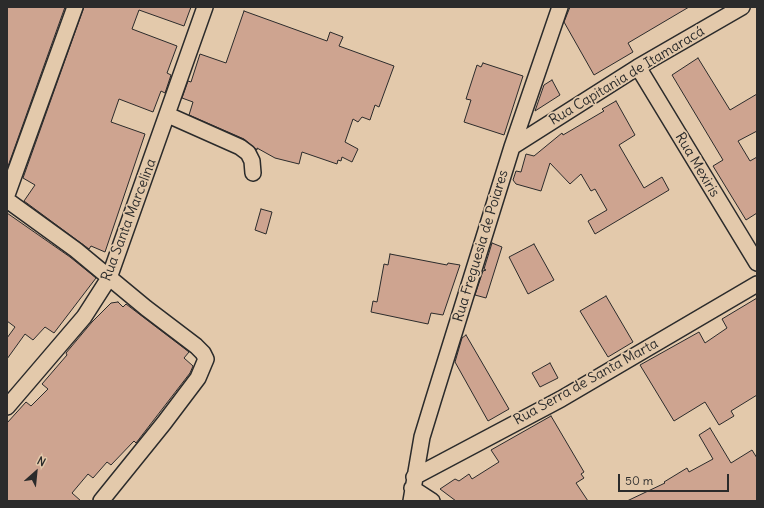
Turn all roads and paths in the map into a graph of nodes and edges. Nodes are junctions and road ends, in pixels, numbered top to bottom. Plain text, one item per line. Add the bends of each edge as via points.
1 (75, 7) edge
2 (205, 7) edge
3 (560, 7) edge
4 (742, 7) edge
5 (638, 67) junction
6 (168, 115) junction
7 (512, 147) junction
8 (253, 173) dead end
9 (7, 195) edge
10 (7, 200) edge
11 (757, 263) edge
12 (109, 278) junction
13 (757, 284) edge
14 (7, 407) edge
15 (412, 489) edge
16 (101, 501) edge
17 (432, 501) edge

1 - 9 street
2 - 6 street, Rua Santa Marcelina
3 - 7 street, Rua Freguesia de Poiares
4 - 5 street, Rua Capitania de Itamaracá
5 - 7 street, Rua Capitania de Itamaracá
5 - 11 street, Rua Mexiris
6 - 8 street via 240,147 248,153
6 - 12 street, Rua Santa Marcelina
7 - 15 street, Rua Freguesia de Poiares via 433,401
10 - 12 street via 70,245
12 - 14 street, Rua Santa Marcelina via 84,318
12 - 16 street via 204,353 206,359 204,368 164,423
13 - 15 street, Rua Serra de Santa Marta
15 - 17 street

